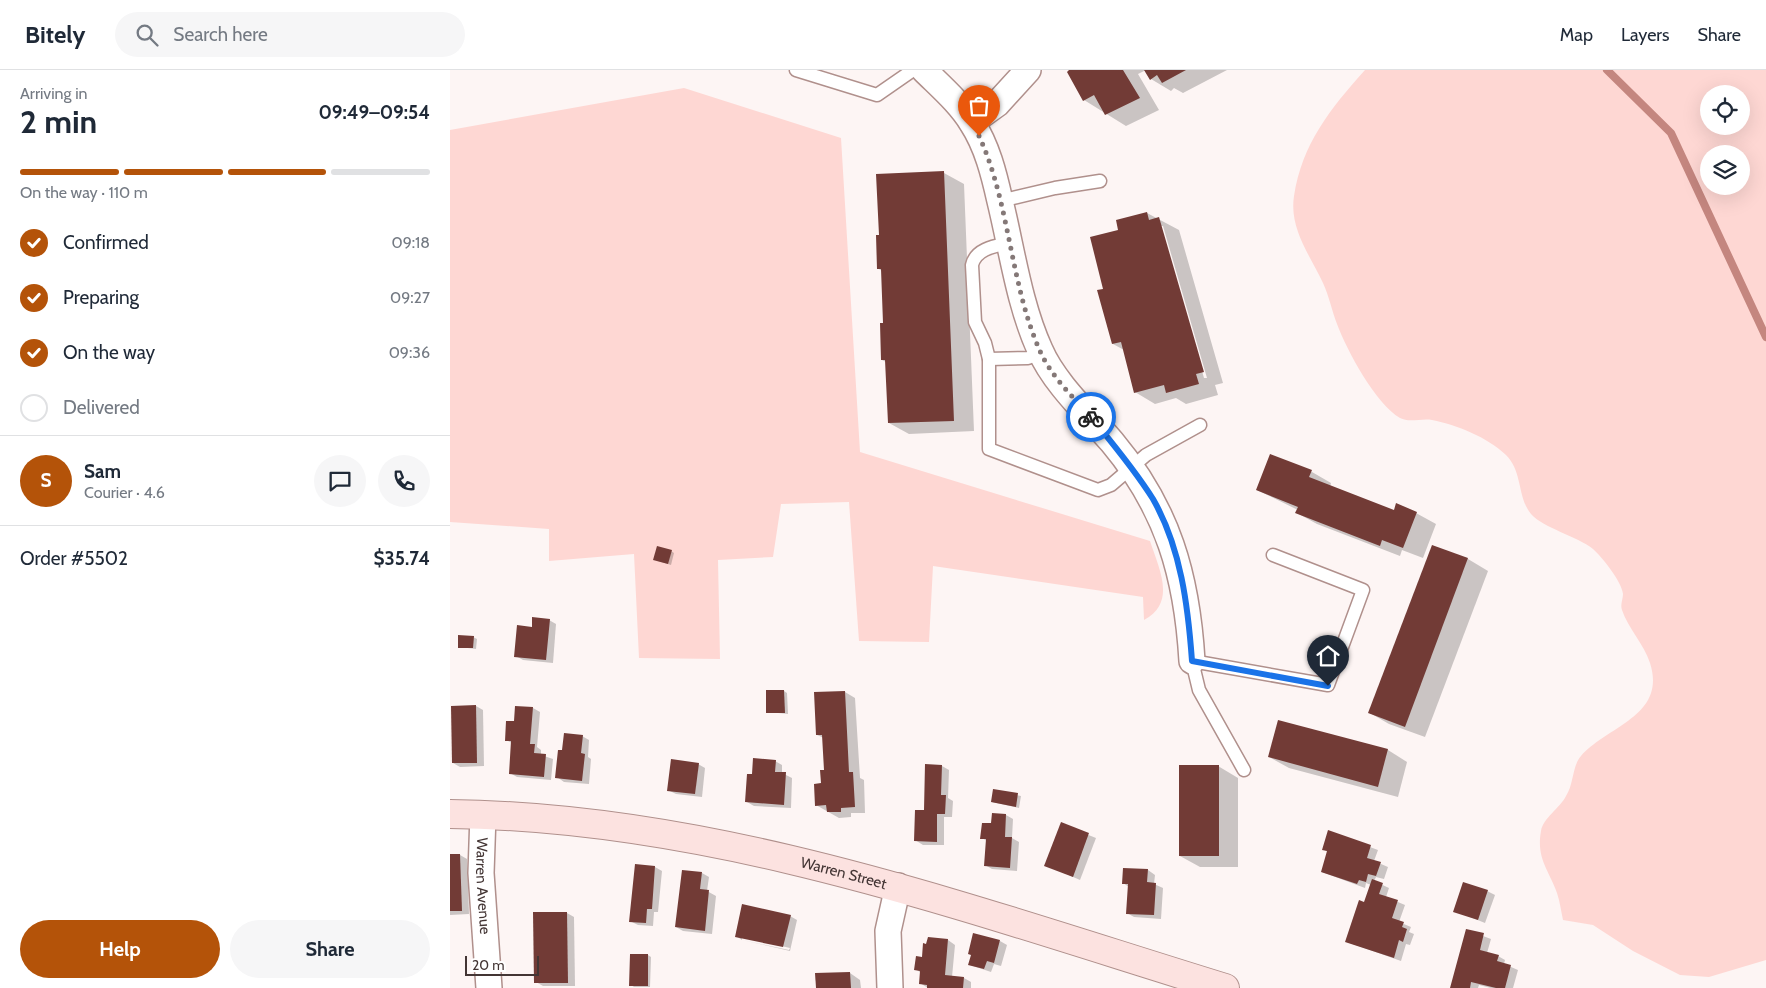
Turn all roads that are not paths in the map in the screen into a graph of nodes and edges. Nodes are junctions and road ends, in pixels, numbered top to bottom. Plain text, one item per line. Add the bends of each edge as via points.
1 (796, 70) edge
2 (913, 70) edge
3 (924, 70) edge
4 (1028, 70) edge
5 (972, 122) junction
6 (1100, 181) dead end
7 (1000, 201) junction
8 (1010, 242) junction
9 (1041, 353) junction
10 (989, 359) junction
11 (1200, 425) dead end
12 (1131, 467) junction
13 (1272, 555) dead end
14 (1192, 661) junction
15 (1244, 770) dead end
16 (450, 814) edge
17 (483, 815) junction
18 (898, 886) junction
19 (490, 988) edge
20 (890, 988) edge
21 (1225, 988) edge

1 - 2 lane via 877,96
3 - 5 street
4 - 5 street via 997,104
5 - 7 street via 986,150
6 - 7 lane
7 - 8 street
8 - 9 street via 1029,322
8 - 10 lane via 983,251 975,257 972,265 975,322
9 - 10 lane via 1028,358
9 - 12 street
10 - 12 lane via 989,448 1098,490 1111,485
11 - 12 lane via 1155,449
12 - 14 street via 1154,501 1176,554 1188,615
13 - 14 lane via 1363,590 1328,686
14 - 15 lane via 1199,690
16 - 17 main road, Warren Street
17 - 18 main road, Warren Street via 573,822 684,838 797,860
17 - 19 street, Warren Avenue via 481,872
18 - 20 street via 888,931
18 - 21 main road, Warren Street

